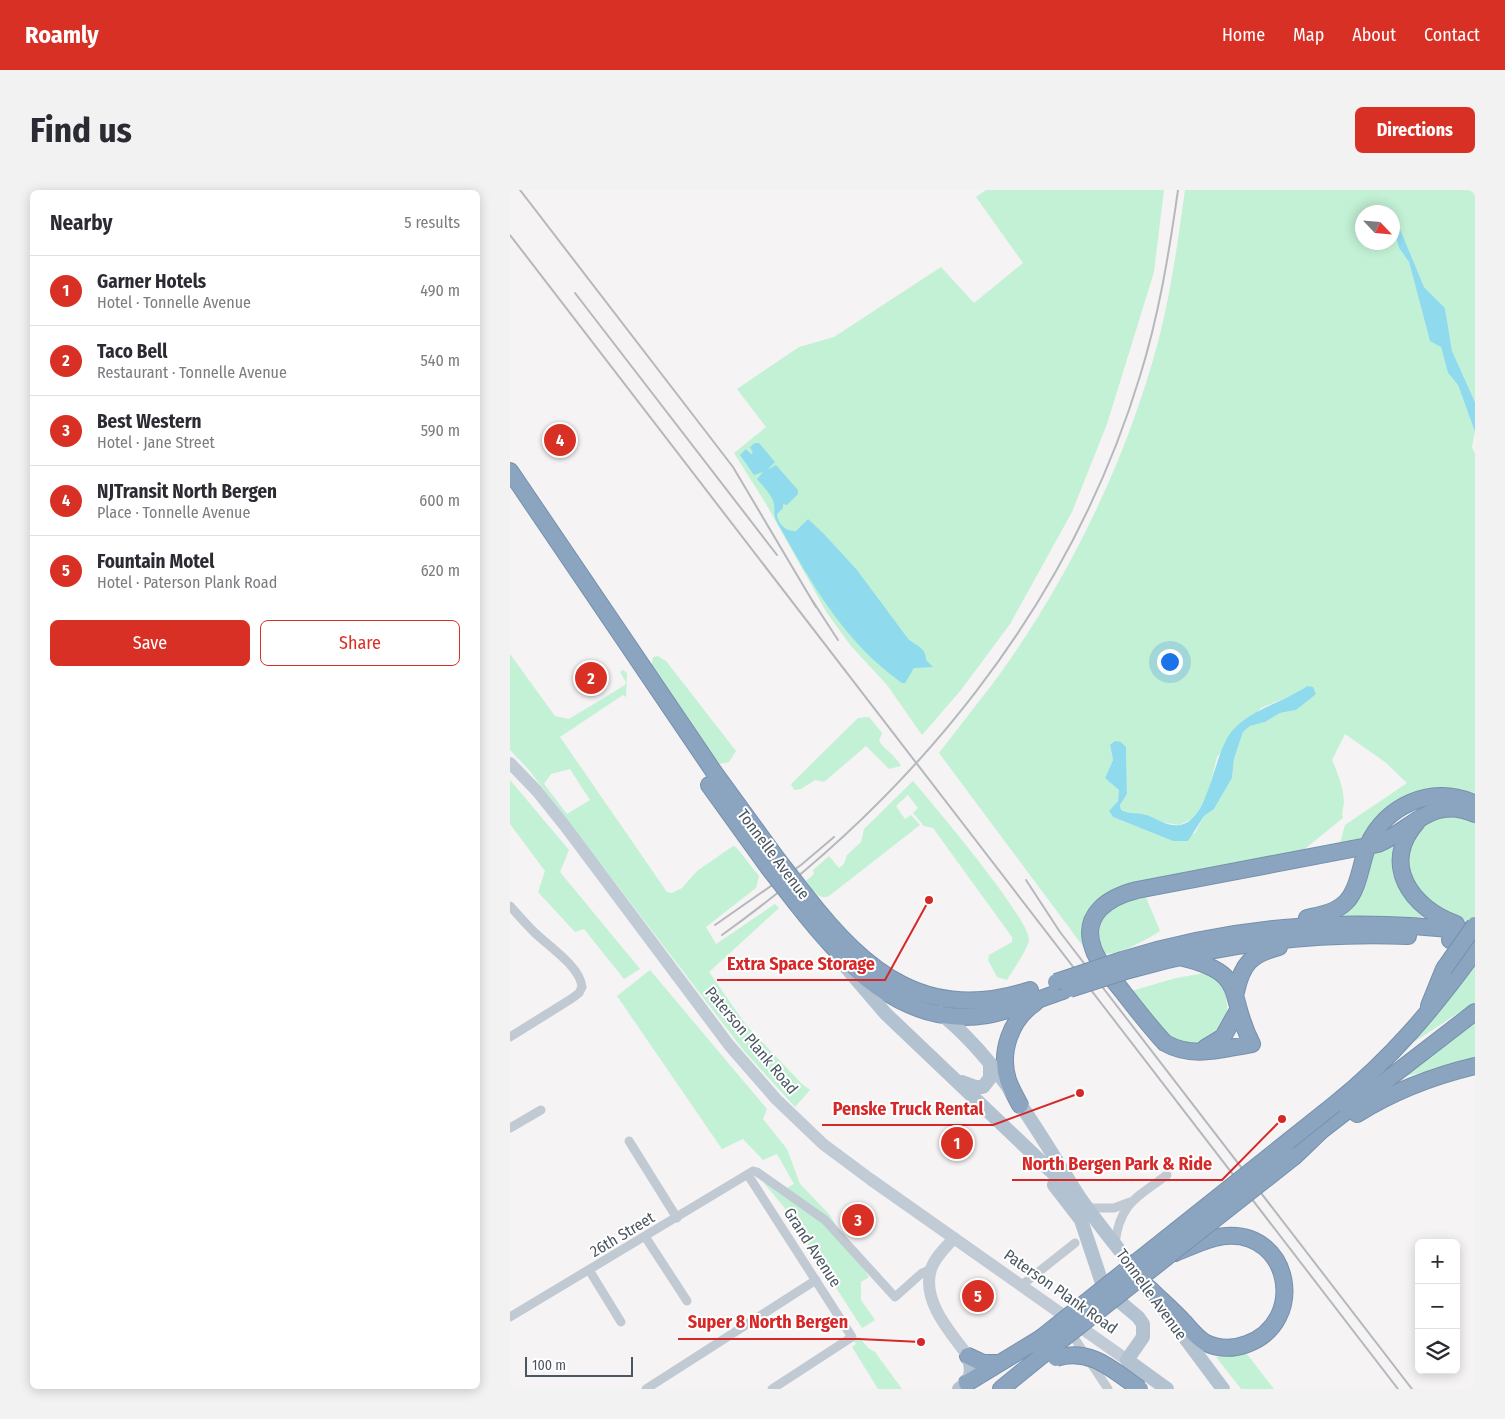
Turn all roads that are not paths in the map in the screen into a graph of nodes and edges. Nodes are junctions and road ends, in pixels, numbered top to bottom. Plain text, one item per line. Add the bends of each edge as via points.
1 (510, 471) edge
2 (510, 488) edge
3 (510, 763) edge
4 (709, 775) junction
5 (1475, 804) edge
6 (1475, 814) edge
7 (1423, 816) junction
8 (1368, 846) junction
9 (801, 900) junction
10 (510, 906) edge
11 (1475, 925) edge
12 (1264, 928) junction
13 (1475, 931) edge
14 (1321, 936) junction
15 (1475, 937) edge
16 (825, 940) junction
17 (1475, 944) edge
18 (1475, 951) edge
19 (1180, 957) junction
20 (1125, 965) junction
21 (1447, 977) junction
22 (905, 987) junction
23 (1056, 989) junction
24 (1236, 992) junction
25 (1238, 1010) junction
26 (1475, 1012) edge
27 (943, 1016) junction
28 (1227, 1032) junction
29 (510, 1037) edge
30 (1250, 1041) junction
31 (1196, 1053) junction
32 (990, 1065) junction
33 (1475, 1066) edge
34 (957, 1080) junction
35 (1360, 1100) junction
36 (1020, 1105) junction
37 (541, 1110) dead end
38 (510, 1128) edge
39 (629, 1140) dead end
40 (1038, 1159) junction
41 (748, 1174) junction
42 (1167, 1175) dead end
43 (1135, 1199) junction
44 (1085, 1204) junction
45 (677, 1218) junction
46 (646, 1238) junction
47 (954, 1238) junction
48 (1075, 1243) dead end
49 (1115, 1244) junction
50 (1166, 1256) junction
51 (931, 1269) junction
52 (589, 1270) junction
53 (816, 1280) junction
54 (1022, 1285) junction
55 (1149, 1288) junction
56 (687, 1301) dead end
57 (1058, 1313) junction
58 (510, 1317) edge
59 (622, 1322) dead end
60 (1049, 1349) junction
61 (968, 1356) junction
62 (1127, 1360) junction
63 (998, 1363) junction
64 (1024, 1370) junction
65 (968, 1387) edge
66 (646, 1389) edge
67 (772, 1389) edge
68 (1001, 1389) edge
69 (1007, 1389) edge
70 (1108, 1389) edge
71 (1140, 1389) edge
72 (1167, 1389) edge
73 (1223, 1389) edge

1 - 4 highway, Tonnelle Avenue
2 - 4 highway, Tonnelle Avenue
3 - 47 main road, Paterson Plank Road via 548,805 730,1045 776,1099 823,1144
4 - 9 highway, Tonnelle Avenue, bridge
5 - 8 highway via 1449,796 1412,802 1386,819
6 - 7 highway via 1447,808
7 - 8 highway via 1383,842
7 - 13 highway via 1412,828 1403,847 1402,869 1406,884 1417,902 1429,911
8 - 12 highway via 1350,896 1342,905 1328,913
8 - 31 highway via 1137,890 1104,902 1092,925 1091,938 1097,956 1165,1043
9 - 16 highway, Tonnelle Avenue
9 - 22 highway, Tonnelle Avenue via 873,965
10 - 29 street via 535,934 555,949 579,977 582,986 571,999
11 - 21 highway, bridge
12 - 13 highway via 1368,924
12 - 20 highway via 1174,945
14 - 17 highway via 1407,936
14 - 19 highway via 1256,942
14 - 24 highway via 1255,955 1244,968
15 - 21 highway
16 - 27 highway via 882,991 906,1004
16 - 34 main road, Tonnelle Avenue via 872,1000
18 - 21 highway
19 - 20 highway
19 - 24 highway via 1216,968 1226,976
20 - 23 highway, bridge
21 - 35 highway
22 - 23 highway via 940,999 978,1002
22 - 27 main road, Tonnelle Avenue
23 - 27 highway via 987,1015
23 - 36 highway via 1023,1013 1008,1039 1005,1066
24 - 25 highway
25 - 28 highway
25 - 30 highway
26 - 35 highway
27 - 32 main road, Tonnelle Avenue
28 - 30 highway via 1238,1029
28 - 31 highway via 1216,1043
30 - 31 highway
32 - 34 main road via 990,1078 983,1087
32 - 36 main road, Tonnelle Avenue
33 - 35 highway
34 - 40 main road, Tonnelle Avenue
35 - 50 highway, bridge via 1295,1156
35 - 60 highway, bridge
36 - 44 main road, Tonnelle Avenue
37 - 38 street
39 - 45 street
40 - 44 main road, Tonnelle Avenue
40 - 62 main road via 1081,1220 1102,1283 1143,1324 1143,1337
41 - 45 street, 26th Street
41 - 51 street via 757,1172 825,1220 895,1297
41 - 53 street, Grand Avenue
42 - 43 street
43 - 44 street via 1114,1208
43 - 49 street via 1119,1219
44 - 49 main road, Tonnelle Avenue
45 - 46 street, 26th Street
46 - 52 street, 26th Street
46 - 56 street
47 - 51 main road
47 - 54 main road, Paterson Plank Road
48 - 54 street
49 - 55 main road, Tonnelle Avenue
50 - 55 highway, bridge via 1216,1238 1232,1236 1255,1242 1267,1250 1281,1271 1284,1292 1277,1319 1260,1338 1225,1348 1198,1338
50 - 60 highway, bridge
51 - 61 main road via 929,1284 936,1309
52 - 58 street, 26th Street
52 - 59 street
53 - 66 street
53 - 67 street, Grand Avenue via 852,1337
54 - 57 main road, Paterson Plank Road
55 - 73 main road, Tonnelle Avenue
57 - 62 main road, Paterson Plank Road
57 - 70 street
60 - 63 highway
60 - 64 highway
60 - 65 highway
60 - 71 highway, bridge via 1094,1358
61 - 63 highway via 983,1363
61 - 65 main road via 971,1371
62 - 72 main road, Paterson Plank Road
63 - 65 highway
64 - 68 highway
64 - 69 highway

